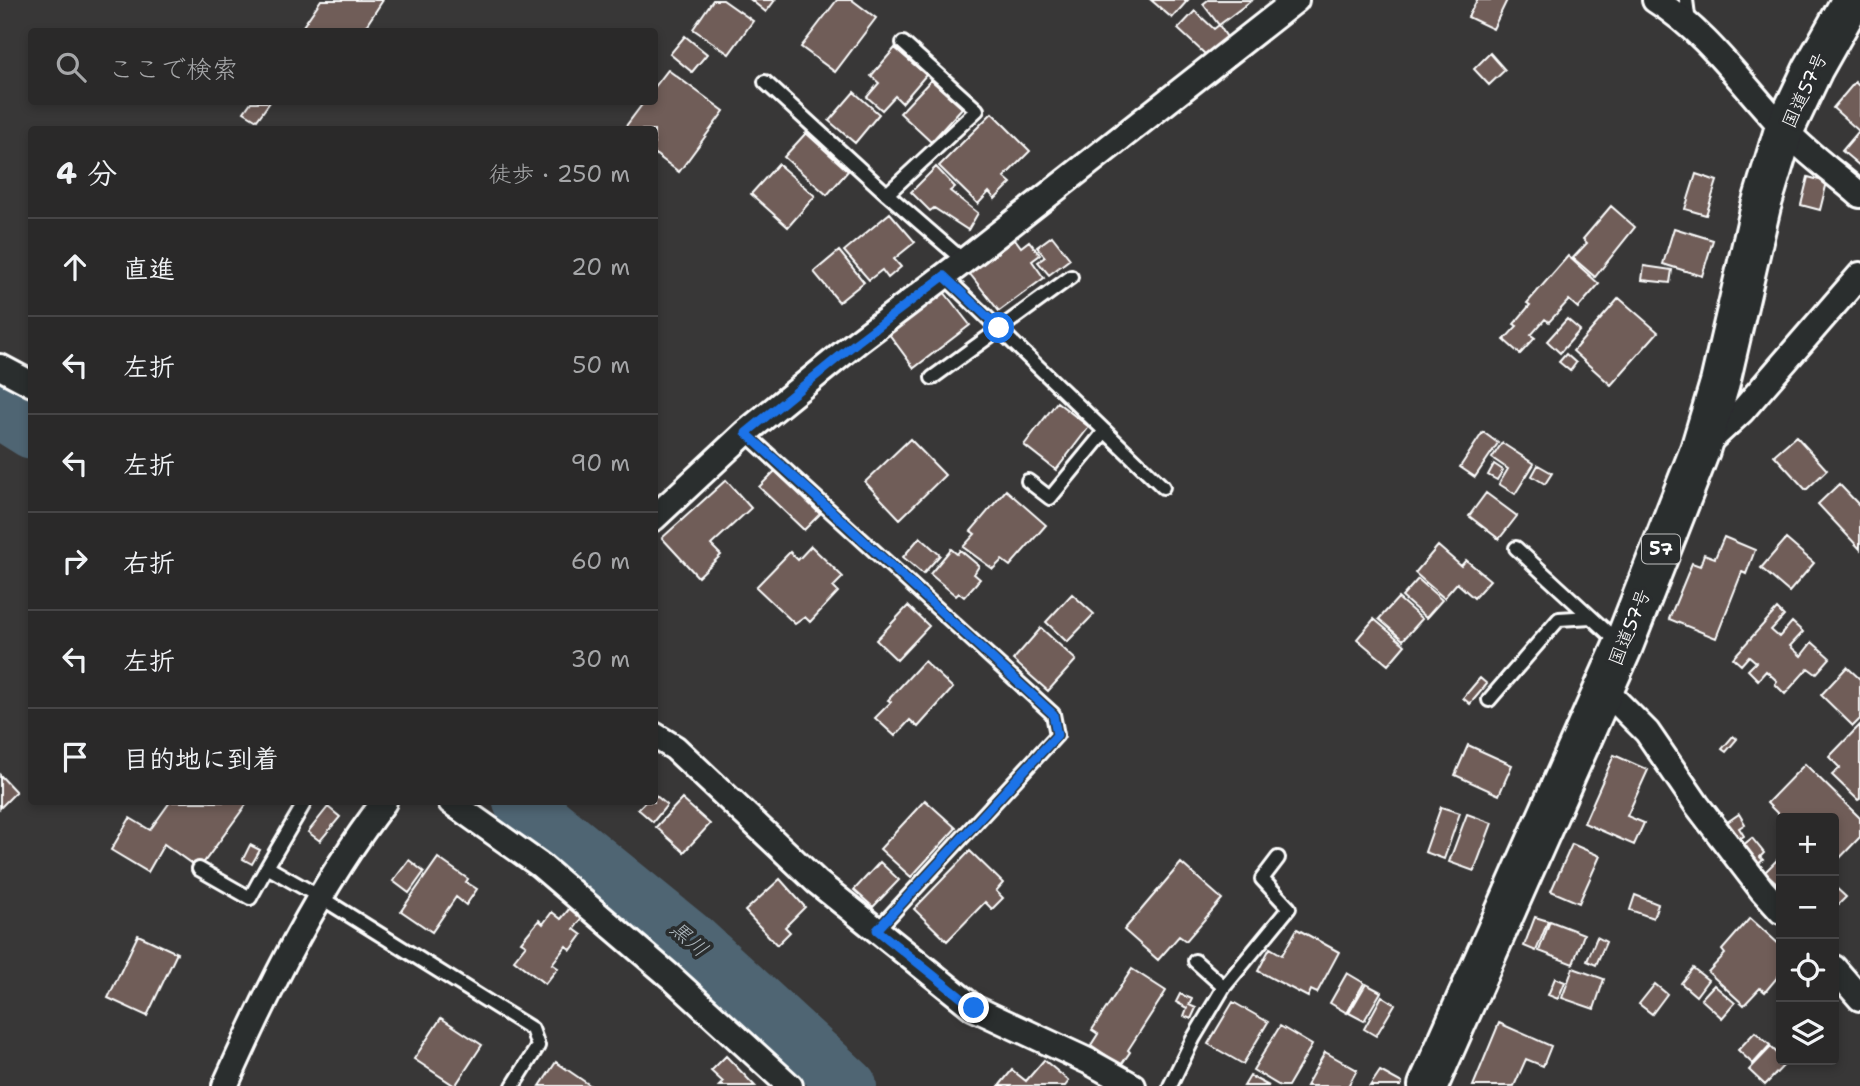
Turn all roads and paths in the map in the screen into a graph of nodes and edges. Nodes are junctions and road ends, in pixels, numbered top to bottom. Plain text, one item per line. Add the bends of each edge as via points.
1 (1655, 0) edge
2 (1686, 0) edge
3 (1852, 0) edge
4 (1289, 2) edge
5 (1689, 27) junction
6 (903, 43) dead end
7 (765, 82) dead end
8 (1784, 130) junction
9 (887, 194) junction
10 (1860, 195) edge
11 (954, 268) junction
12 (1860, 275) edge
13 (1071, 277) dead end
14 (999, 328) junction
15 (0, 367) edge
16 (933, 378) dead end
17 (28, 382) edge
18 (1105, 430) junction
19 (746, 433) junction
20 (1700, 450) junction
21 (1028, 481) dead end
22 (1163, 487) dead end
23 (658, 514) edge
24 (1516, 548) dead end
25 (1591, 617) junction
26 (1623, 646) junction
27 (1604, 689) junction
28 (1489, 700) dead end
29 (658, 737) edge
30 (303, 805) edge
31 (382, 805) edge
32 (455, 805) edge
33 (1279, 858) dead end
34 (267, 867) junction
35 (199, 869) dead end
36 (320, 897) junction
37 (1776, 905) edge
38 (877, 930) junction
39 (1195, 961) dead end
40 (1839, 974) edge
41 (1224, 987) junction
42 (1860, 998) edge
43 (225, 1086) edge
44 (513, 1086) edge
45 (790, 1086) edge
46 (1133, 1086) edge
47 (1170, 1086) edge
48 (1429, 1086) edge

1 - 5 street
2 - 5 lane
3 - 8 highway, 国道57号 / 57
4 - 11 street
5 - 8 street via 1718,53
6 - 9 lane via 977,110
7 - 9 lane
8 - 10 street
8 - 20 highway, 国道57号 / 57
9 - 11 lane
11 - 14 lane
11 - 19 street
12 - 20 street via 1742,411
13 - 14 lane
14 - 16 lane
14 - 18 lane
15 - 17 street
18 - 21 lane via 1050,498
18 - 22 lane
19 - 23 street
19 - 38 lane via 1053,714 1057,735
20 - 26 highway, 国道57号 / 57
24 - 25 lane
25 - 26 lane
25 - 28 lane via 1559,620
26 - 27 highway, 国道57号 / 57
27 - 37 street via 1647,732
27 - 48 highway, 国道57号 / 57
29 - 38 street via 675,748 817,882
30 - 34 lane
31 - 36 street
32 - 45 street via 540,865
33 - 41 lane via 1262,879 1289,908
34 - 35 lane via 250,898
34 - 36 lane
36 - 43 street via 266,994
36 - 44 lane via 532,1029 538,1046
38 - 46 street via 974,1008
39 - 41 lane
40 - 42 street
41 - 47 lane

